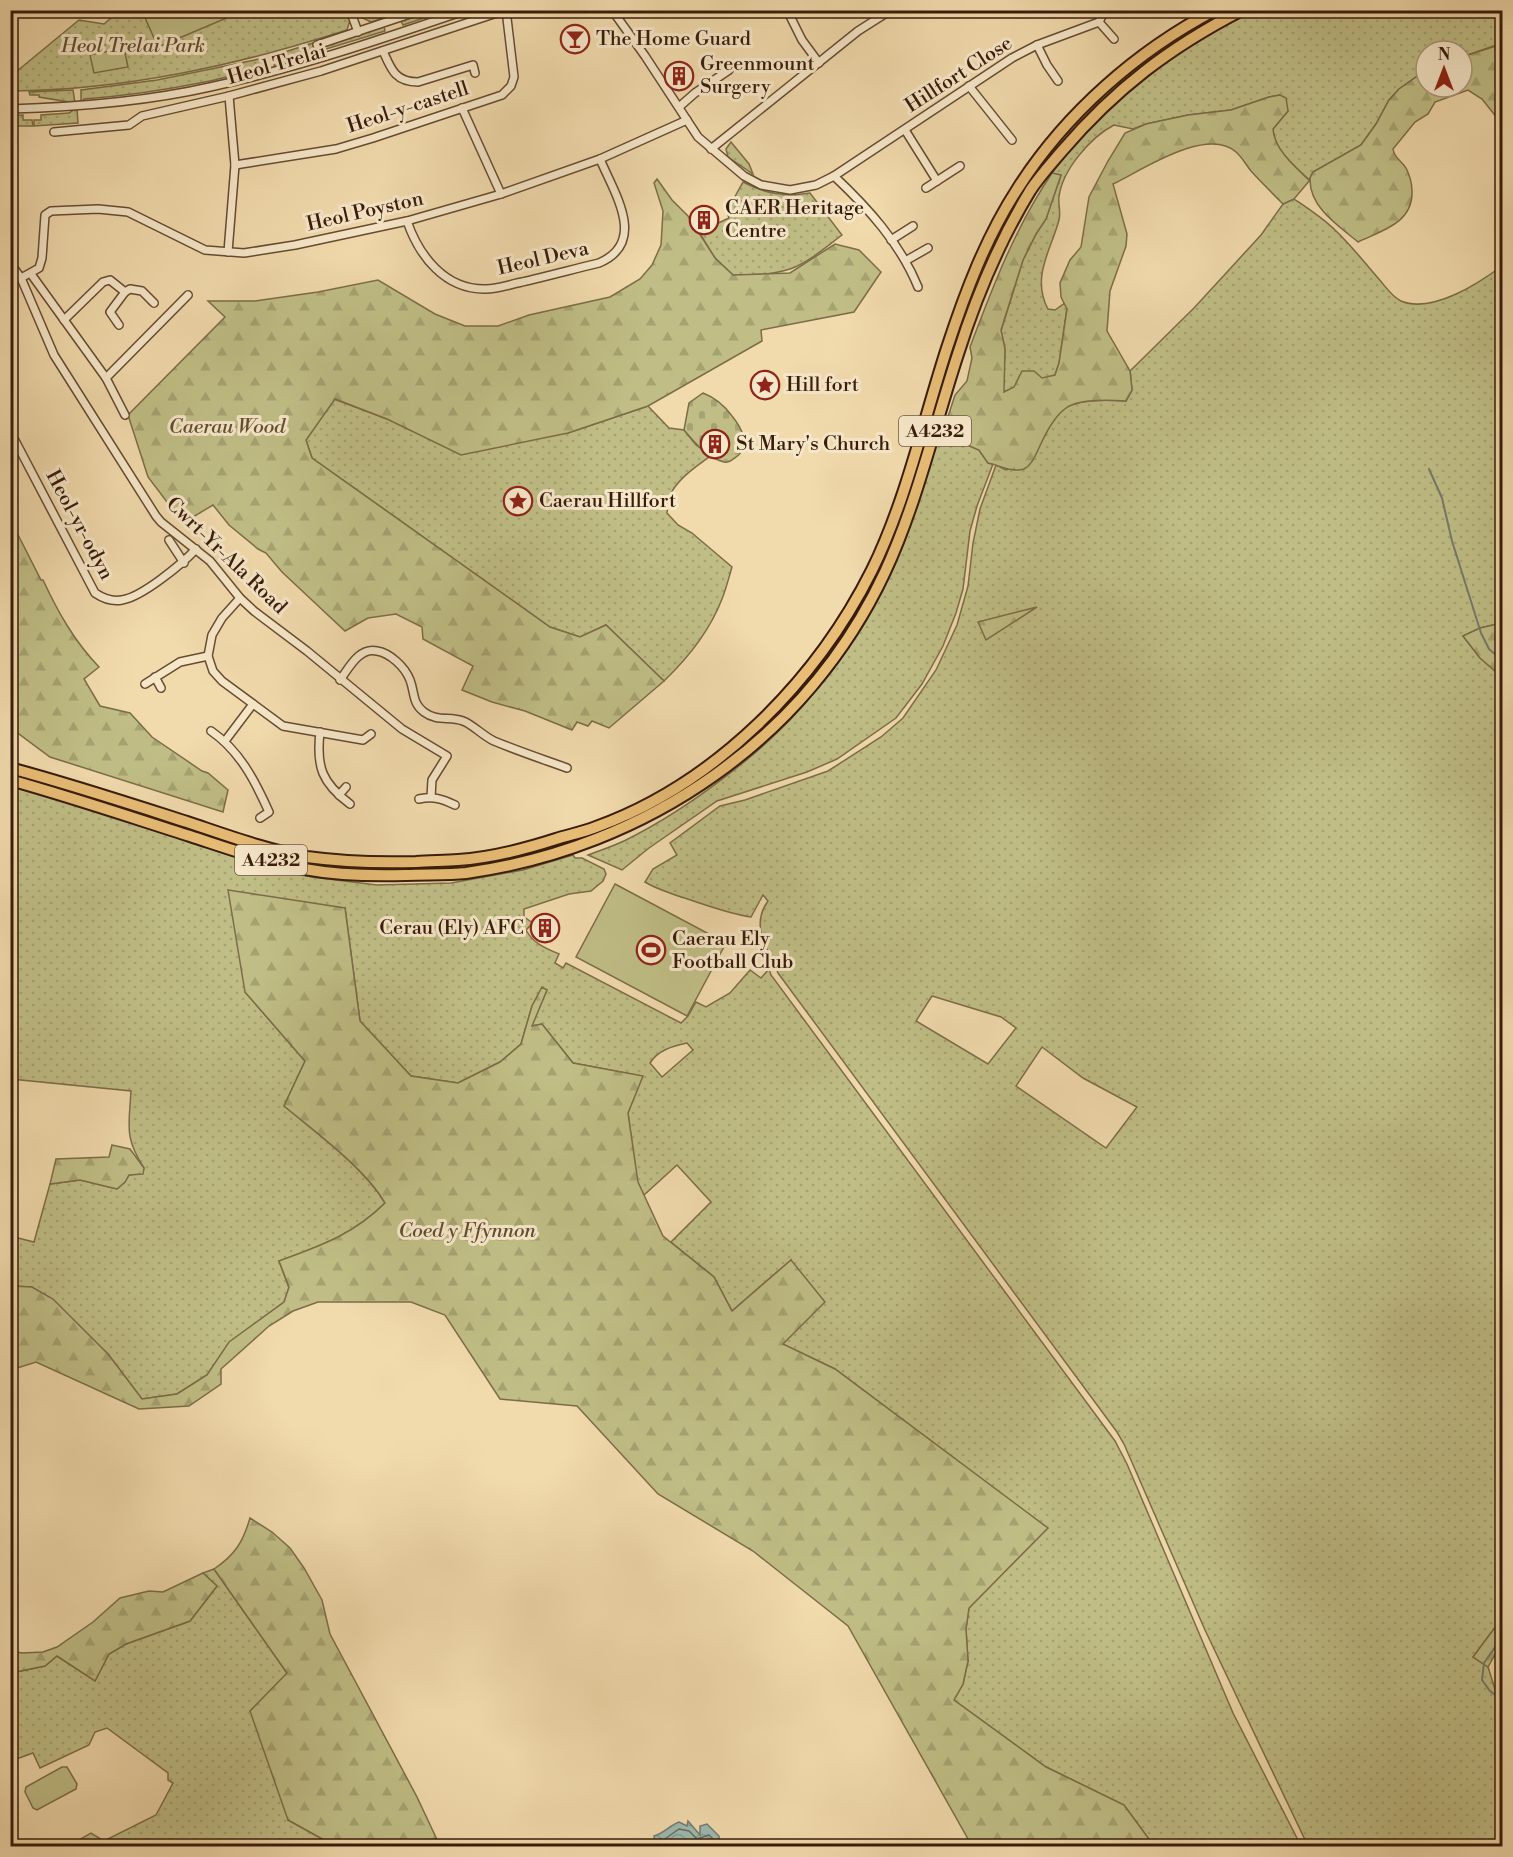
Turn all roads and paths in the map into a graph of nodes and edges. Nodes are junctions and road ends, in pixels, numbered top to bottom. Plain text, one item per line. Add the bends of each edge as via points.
1 (350, 10) edge
2 (422, 10) edge
3 (467, 10) edge
4 (506, 10) edge
5 (612, 10) edge
6 (787, 10) edge
7 (891, 10) edge
8 (1105, 10) edge
9 (1215, 10) edge
10 (1242, 10) edge
11 (442, 14) edge
12 (1099, 22) junction
13 (358, 32) junction
14 (1114, 39) dead end
15 (316, 45) dead end
16 (1037, 45) junction
17 (383, 51) junction
18 (819, 63) junction
19 (725, 64) dead end
20 (475, 73) dead end
21 (1058, 81) dead end
22 (969, 86) junction
23 (229, 96) junction
24 (679, 107) junction
25 (462, 108) junction
26 (10, 110) edge
27 (687, 120) junction
28 (905, 130) junction
29 (54, 132) dead end
30 (1012, 140) dead end
31 (711, 149) junction
32 (600, 159) junction
33 (236, 165) junction
34 (960, 166) dead end
35 (834, 176) junction
36 (937, 181) junction
37 (926, 188) dead end
38 (501, 194) junction
39 (407, 221) junction
40 (913, 226) dead end
41 (891, 240) junction
42 (928, 248) dead end
43 (228, 252) junction
44 (907, 260) junction
45 (10, 263) edge
46 (31, 274) junction
47 (21, 278) junction
48 (918, 287) dead end
49 (125, 292) junction
50 (188, 296) dead end
51 (154, 303) dead end
52 (64, 320) junction
53 (119, 325) dead end
54 (106, 378) junction
55 (125, 415) dead end
56 (10, 431) edge
57 (169, 540) dead end
58 (196, 549) junction
59 (184, 563) junction
60 (240, 598) junction
61 (208, 656) junction
62 (155, 677) junction
63 (340, 680) junction
64 (145, 684) dead end
65 (161, 688) dead end
66 (253, 704) junction
67 (211, 731) dead end
68 (320, 732) junction
69 (371, 734) dead end
70 (225, 741) junction
71 (542, 759) junction
72 (10, 768) edge
73 (539, 768) dead end
74 (567, 768) dead end
75 (10, 780) edge
76 (346, 787) dead end
77 (339, 795) junction
78 (431, 797) junction
79 (419, 799) dead end
80 (350, 804) dead end
81 (455, 806) dead end
82 (260, 818) dead end

1 - 13 street
2 - 13 street, Heol Trelai
3 - 11 street, Heol Trelai
4 - 17 street, Heol Trelai
4 - 25 street, Heol-y-castell via 514,77 511,86 502,95
5 - 24 street, Hillfort Close
6 - 18 street
7 - 18 street
8 - 12 street
9 - 72 main road, A4232 via 1165,40 1089,102 1018,188 963,300 896,508 873,568 846,616 800,681 766,716 715,761 678,785 598,826 534,846 462,860 381,863 307,857
10 - 75 main road, A4232 via 1172,50 1122,88 1032,188 995,256 975,304 933,439 884,573 858,622 812,686 724,770 648,817 607,836 541,858 463,873 378,876 305,869 239,852
11 - 26 street, Heol Trelai via 301,64 208,88 110,104
12 - 14 street
12 - 16 street, Hillfort Close
13 - 15 street, Heol Trelai
16 - 21 street
16 - 22 street, Hillfort Close
17 - 20 street via 395,74 410,82 473,65
17 - 23 street, Heol Trelai
18 - 31 street
19 - 24 street via 729,70
22 - 28 street, Hillfort Close
22 - 30 street
23 - 29 street, Heol Trelai via 142,116 129,125
23 - 33 street
24 - 27 street, Hillfort Close
25 - 33 street, Heol-y-castell via 336,149
25 - 38 street
27 - 31 street, Hillfort Close
27 - 32 street, Heol Poyston
28 - 35 street, Hillfort Close
28 - 36 street
31 - 35 street, Hillfort Close via 761,185 802,189
32 - 38 street, Heol Poyston
32 - 39 street, Heol Deva via 626,224 617,252 599,263 485,290 470,287 429,264
33 - 43 street
34 - 36 street
35 - 41 street
36 - 37 street
38 - 39 street, Heol Poyston
39 - 43 street, Heol Poyston via 295,245
40 - 41 street
41 - 44 street
42 - 44 street
43 - 46 street, Heol Poyston via 205,250 128,212 51,211 45,215 39,268
44 - 48 street
45 - 47 street, Cwrt-Yr-Ala Road
46 - 47 street
46 - 52 street
47 - 58 street, Cwrt-Yr-Ala Road via 54,355 152,510 161,522
49 - 51 street via 137,289
49 - 52 street via 107,280
49 - 53 street via 110,312
50 - 54 street
52 - 54 street
54 - 55 street
56 - 59 street, Heol-yr-odyn via 95,593 113,601 132,598
57 - 59 street, Cwrt-Yr-Ala Road
58 - 59 street, Heol-yr-odyn
58 - 60 street, Cwrt-Yr-Ala Road
60 - 61 street via 212,635
60 - 63 street, Cwrt-Yr-Ala Road
61 - 62 street via 180,662
61 - 66 street via 222,681
62 - 64 street
62 - 65 street
63 - 71 street via 359,655 379,651 403,668 416,703 433,718 464,721 492,740
63 - 78 street, Cwrt-Yr-Ala Road via 402,729 447,756 432,780
66 - 68 street via 283,726
66 - 70 street
67 - 70 street
68 - 69 street via 363,740
68 - 77 street via 321,769
70 - 82 street via 246,766 265,803 269,812
71 - 73 street
71 - 74 street
76 - 77 street
77 - 80 street
78 - 79 street
78 - 81 street

